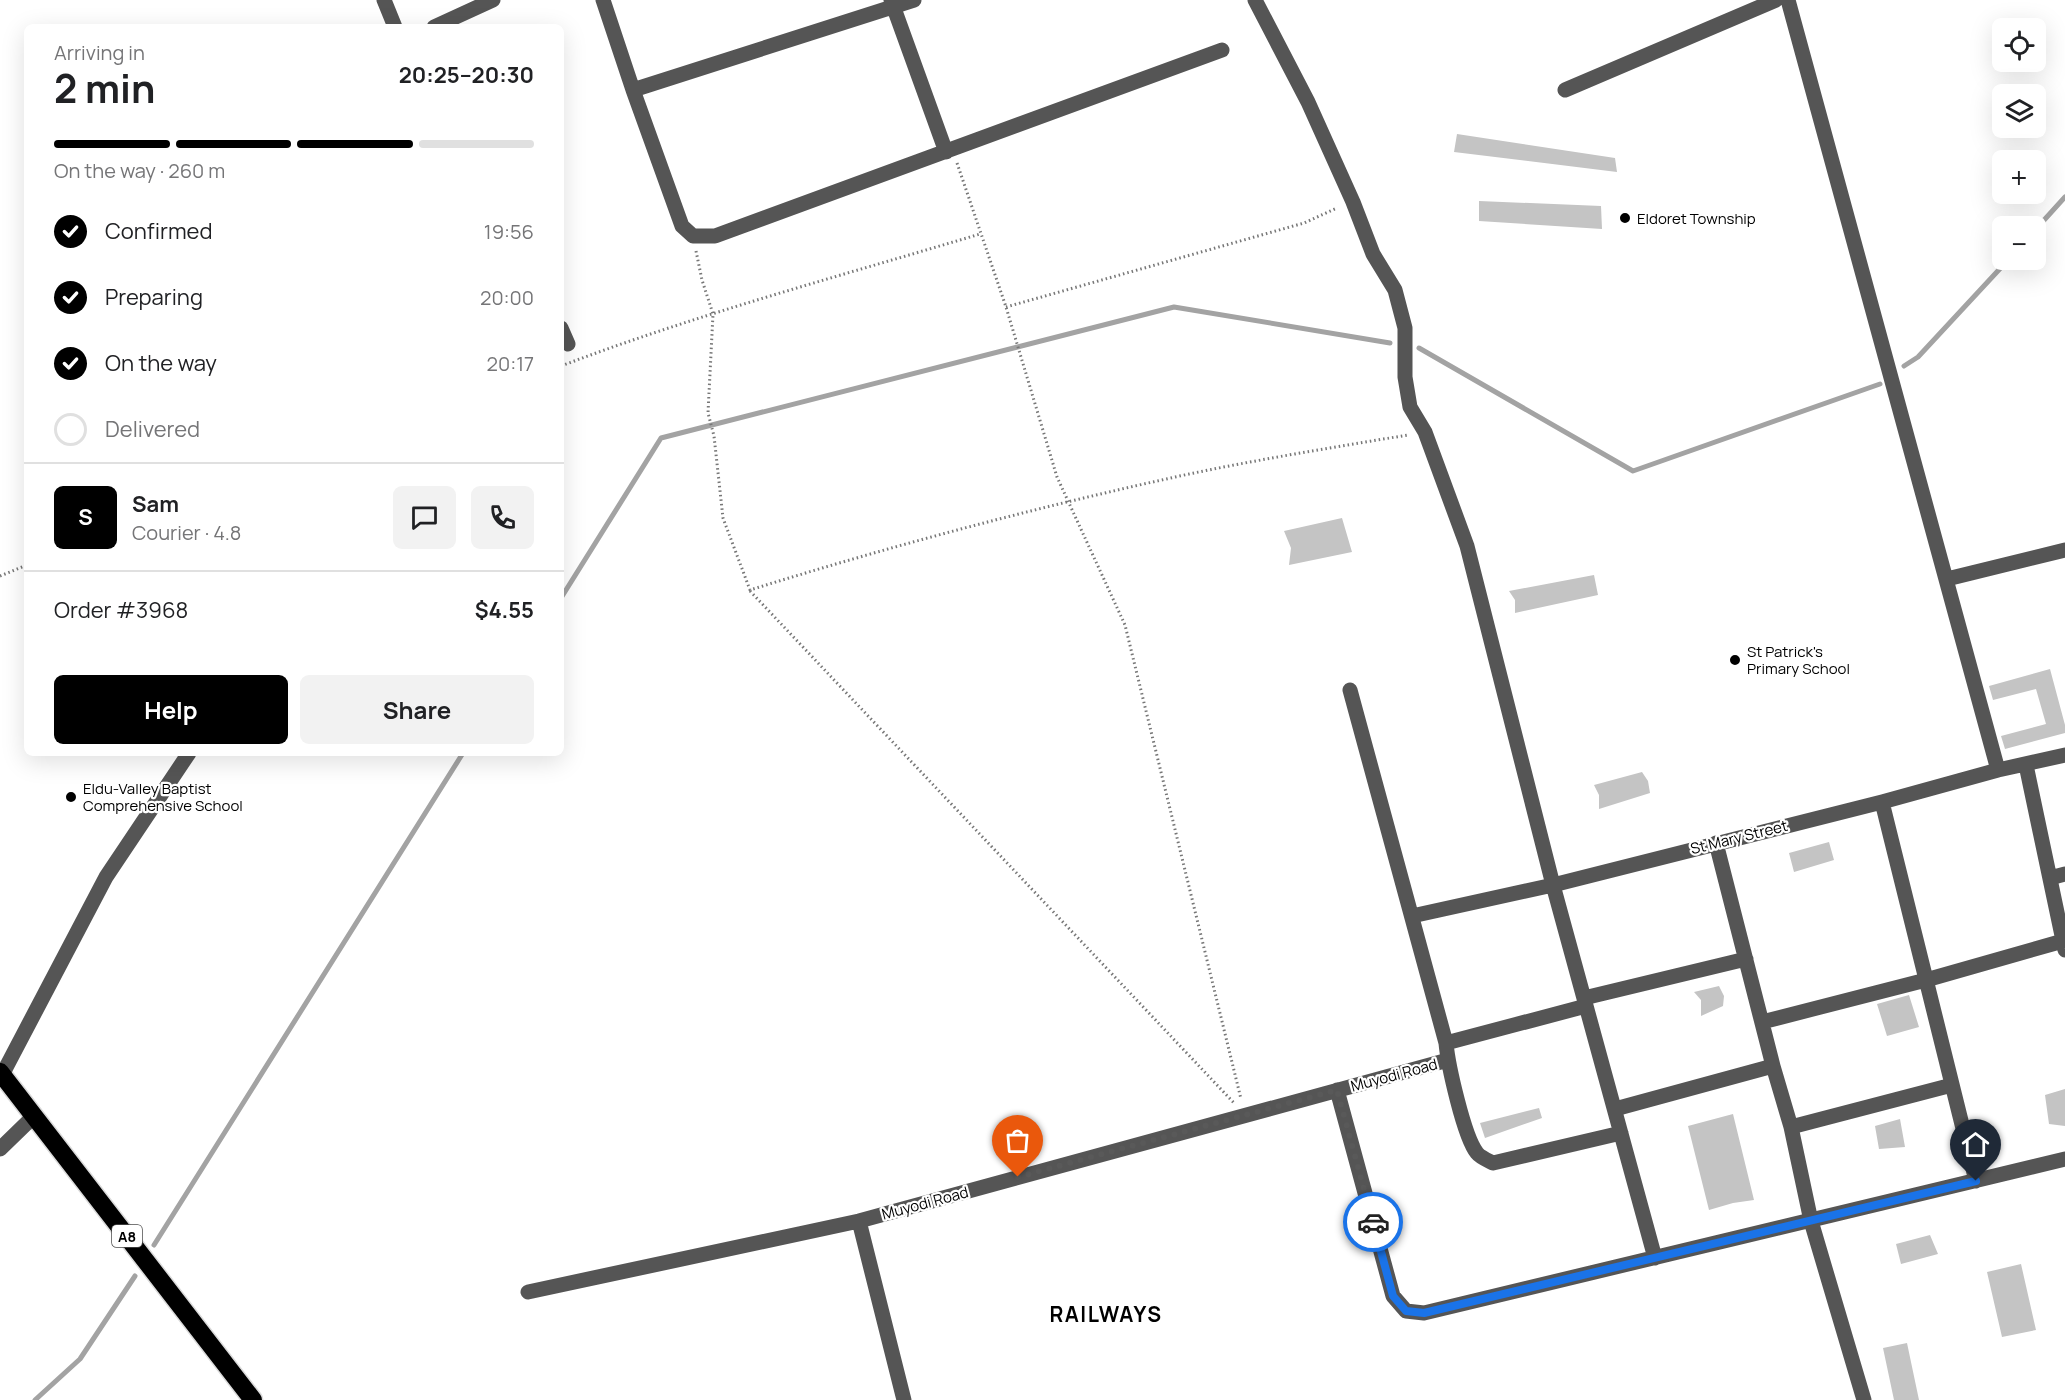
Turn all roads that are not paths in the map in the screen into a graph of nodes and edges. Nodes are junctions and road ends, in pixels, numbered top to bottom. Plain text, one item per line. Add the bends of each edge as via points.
1 (384, 0) edge
2 (493, 0) edge
3 (603, 0) edge
4 (914, 0) edge
5 (1255, 0) edge
6 (1776, 0) edge
7 (1788, 0) edge
8 (893, 4) edge
9 (394, 24) edge
10 (441, 24) edge
11 (1222, 50) dead end
12 (633, 90) junction
13 (1565, 90) dead end
14 (949, 151) junction
15 (564, 335) edge
16 (568, 344) dead end
17 (2065, 550) edge
18 (1947, 579) junction
19 (1350, 690) dead end
20 (2065, 755) edge
21 (187, 756) edge
22 (2026, 765) junction
23 (1998, 770) junction
24 (1882, 802) junction
25 (1716, 843) junction
26 (2065, 874) edge
27 (2050, 878) junction
28 (1553, 885) junction
29 (1412, 916) junction
30 (2064, 945) edge
31 (1746, 959) junction
32 (1926, 980) junction
33 (1585, 1002) junction
34 (1762, 1022) junction
35 (1446, 1043) junction
36 (1448, 1060) junction
37 (1773, 1066) junction
38 (1, 1073) edge
39 (1952, 1085) junction
40 (1337, 1090) junction
41 (1615, 1109) junction
42 (34, 1116) junction
43 (1791, 1127) junction
44 (1621, 1133) junction
45 (0, 1149) edge
46 (2065, 1159) edge
47 (1976, 1181) junction
48 (859, 1221) junction
49 (1811, 1221) junction
50 (1655, 1258) junction
51 (528, 1292) dead end
52 (254, 1400) edge
53 (904, 1400) edge
54 (1864, 1400) edge

1 - 9 street
2 - 10 street
3 - 12 street
4 - 8 street
5 - 28 street via 1308,102 1372,254 1395,290 1405,328 1405,377 1410,407 1425,432 1467,546
6 - 13 street
7 - 18 street
8 - 12 street
8 - 14 street
11 - 14 street
12 - 14 street via 682,225 693,236 715,236
15 - 16 street
17 - 18 street
18 - 23 street
19 - 29 street
20 - 22 street, St Mary Street
21 - 38 street via 106,877
22 - 23 street, St Mary Street
22 - 27 street
23 - 24 street, St Mary Street
24 - 25 street, St Mary Street
24 - 32 street
25 - 28 street, St Mary Street
25 - 31 street
26 - 27 street
27 - 30 street
28 - 29 street, St Mary Street
28 - 33 street
29 - 35 street
30 - 32 street
31 - 33 street
31 - 34 street
32 - 34 street
32 - 39 street
33 - 35 street
33 - 41 street
34 - 37 street
35 - 36 street
36 - 40 street, Muyodi Road
36 - 44 street via 1469,1140 1478,1155 1493,1163
37 - 41 street
37 - 43 street
38 - 42 highway, A8
39 - 43 street
39 - 47 street
40 - 48 street, Muyodi Road
40 - 50 street via 1393,1296 1406,1311 1424,1313
41 - 44 street
42 - 45 street
42 - 52 highway, A8
43 - 49 street
44 - 50 street
46 - 47 street
47 - 49 street
48 - 51 street, Muyodi Road
48 - 53 street
49 - 50 street
49 - 54 street

